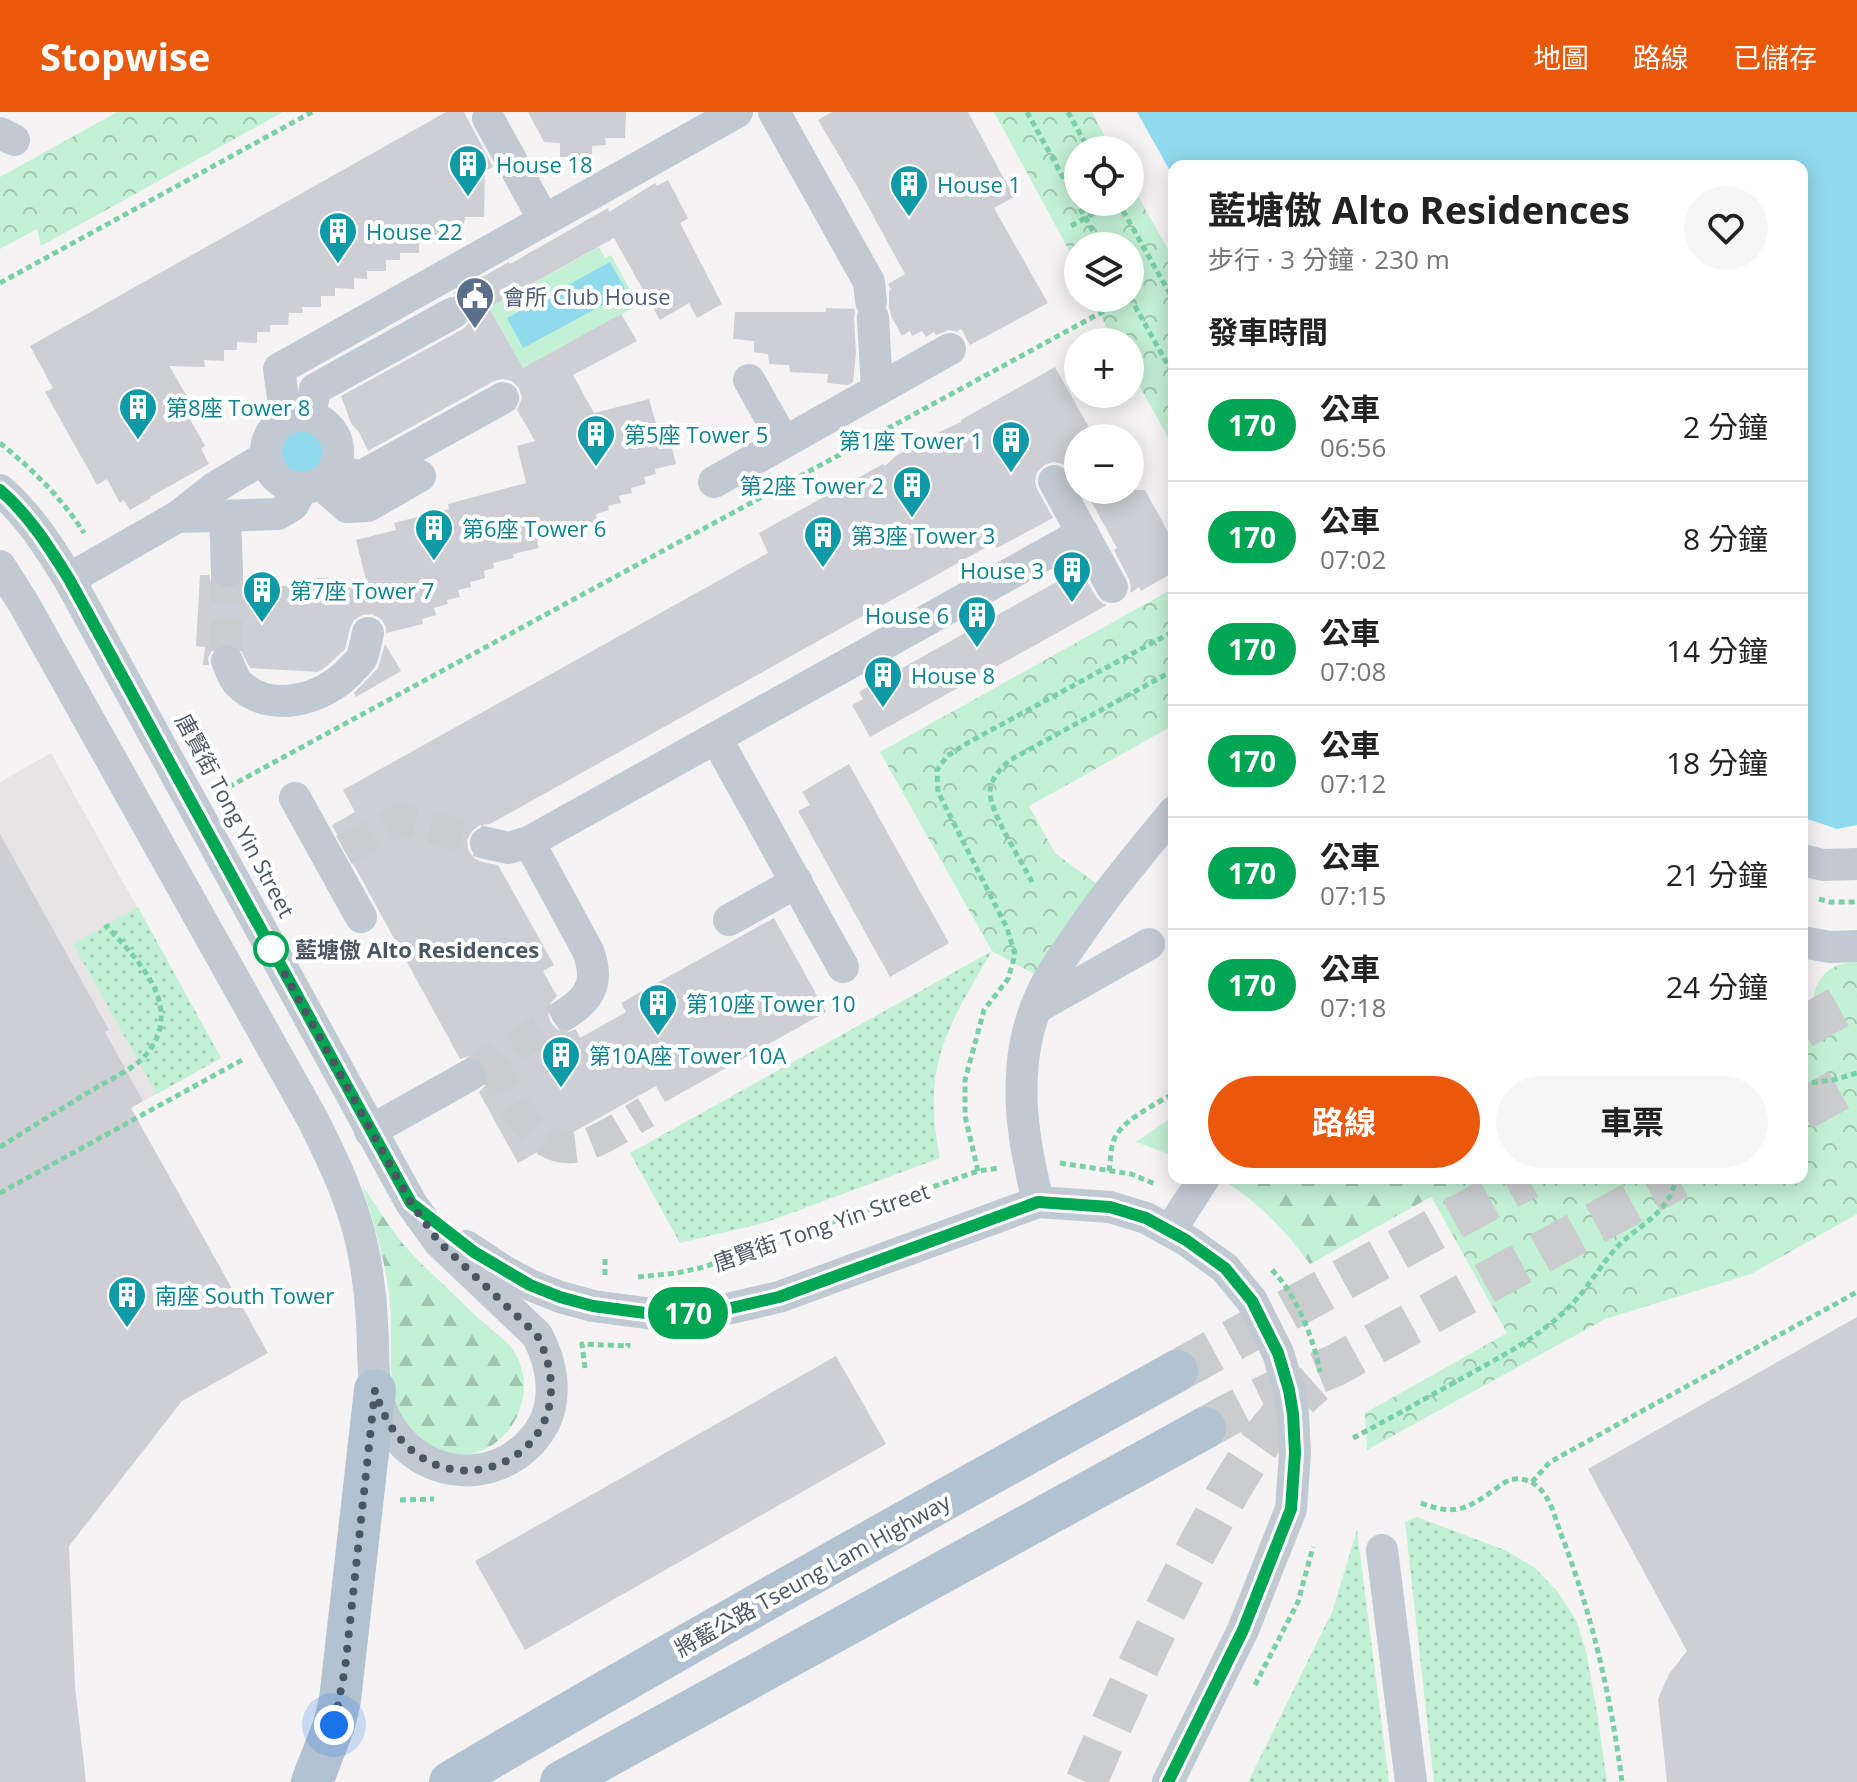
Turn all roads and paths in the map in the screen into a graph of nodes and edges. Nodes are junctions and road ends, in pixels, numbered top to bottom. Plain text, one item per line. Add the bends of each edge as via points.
1 (312, 112) edge
2 (737, 112) edge
3 (774, 112) edge
4 (1027, 112) edge
5 (1068, 112) edge
6 (488, 118) dead end
7 (1081, 136) edge
8 (1090, 216) edge
9 (1124, 216) edge
10 (1086, 218) junction
11 (544, 220) junction
12 (1071, 226) dead end
13 (1094, 232) edge
14 (0, 283) edge
15 (1168, 291) edge
16 (1102, 312) edge
17 (1138, 312) edge
18 (453, 313) dead end
19 (950, 349) dead end
20 (1168, 365) edge
21 (749, 380) dead end
22 (877, 390) junction
23 (503, 398) dead end
24 (298, 417) junction
25 (784, 442) junction
26 (0, 443) edge
27 (266, 457) junction
28 (420, 476) dead end
29 (319, 480) junction
30 (1054, 481) dead end
31 (714, 482) dead end
32 (0, 490) edge
33 (225, 516) junction
34 (177, 517) junction
35 (1083, 533) junction
36 (100, 561) junction
37 (0, 566) edge
38 (227, 571) tunnel mouth
39 (69, 579) junction
40 (1112, 587) dead end
41 (368, 633) dead end
42 (1168, 634) edge
43 (227, 661) tunnel mouth
44 (1168, 673) edge
45 (716, 738) junction
46 (221, 787) dead end
47 (295, 798) dead end
48 (1168, 819) edge
49 (529, 842) junction
50 (486, 843) tunnel mouth
51 (1808, 861) edge
52 (1857, 864) edge
53 (797, 882) junction
54 (1032, 882) dead end
55 (361, 917) dead end
56 (729, 920) dead end
57 (105, 925) dead end
58 (1149, 944) dead end
59 (1857, 946) edge
60 (1808, 952) edge
61 (843, 967) dead end
62 (1036, 1008) junction
63 (567, 1013) tunnel mouth
64 (242, 1060) dead end
65 (1857, 1073) edge
66 (470, 1075) tunnel mouth
67 (1808, 1083) edge
68 (1168, 1097) edge
69 (370, 1131) junction
70 (0, 1147) edge
71 (1029, 1163) junction
72 (978, 1171) junction
73 (1109, 1171) junction
74 (1674, 1184) edge
75 (1196, 1189) edge
76 (0, 1193) edge
77 (1038, 1202) junction
78 (411, 1203) junction
79 (1170, 1231) junction
80 (1269, 1267) dead end
81 (591, 1272) dead end
82 (614, 1277) dead end
83 (636, 1277) dead end
84 (1857, 1292) edge
85 (1177, 1371) tunnel mouth
86 (1321, 1378) dead end
87 (375, 1390) junction
88 (1205, 1428) tunnel mouth
89 (1353, 1438) dead end
90 (1532, 1482) junction
91 (1421, 1503) dead end
92 (1316, 1539) dead end
93 (1382, 1550) dead end
94 (1255, 1685) dead end
95 (312, 1782) edge
96 (450, 1782) edge
97 (561, 1782) edge
98 (1168, 1782) edge
99 (1411, 1782) edge
100 (1622, 1782) edge

1 - 14 path
2 - 11 street
3 - 22 street via 869,282
4 - 10 path
5 - 7 path
6 - 11 street
8 - 10 path
9 - 15 path
10 - 12 path
10 - 13 path
11 - 24 street via 279,369
16 - 46 path
17 - 20 path
18 - 24 street via 315,389
19 - 22 street
21 - 25 street
22 - 25 street
23 - 29 street via 360,477
24 - 27 street via 277,426 266,445
24 - 29 street via 328,427 335,436 338,457
25 - 31 street
26 - 36 path via 58,497
27 - 29 street via 282,482
27 - 34 street
28 - 29 street via 368,506 347,507
29 - 33 street via 278,514
30 - 35 street
32 - 39 street, 唐賢街 Tong Yin Street via 30,521
33 - 34 street
33 - 38 street
34 - 36 street
35 - 40 street
35 - 45 street
36 - 39 street
37 - 87 street, 唐賢街 Tong Yin Street via 329,1152 362,1246 372,1311
39 - 69 street, 唐賢街 Tong Yin Street
41 - 43 street via 362,658 328,689 308,699 258,697 237,682
42 - 72 path via 969,742 937,770 938,792 1007,928 1015,955 1008,979 984,1010 965,1080 965,1116
44 - 54 path via 998,771 990,790 995,812
45 - 49 street
45 - 53 street
47 - 55 street via 336,854
48 - 62 street via 1108,892 1051,976
49 - 50 street via 509,848
49 - 63 street via 592,961 588,995
51 - 52 street
53 - 56 street
53 - 61 street
57 - 70 path via 155,987 161,1005 158,1038 139,1062
58 - 62 street
59 - 60 street
62 - 71 street via 1022,1072
64 - 76 path
65 - 67 path
66 - 69 street
68 - 73 path via 1117,1133
69 - 78 street, 唐賢街 Tong Yin Street
71 - 72 path, 唐賢街 Tong Yin Street
71 - 73 path, 唐賢街 Tong Yin Street
71 - 77 street
72 - 83 path, 唐賢街 Tong Yin Street via 704,1267
73 - 75 path, 唐賢街 Tong Yin Street via 1131,1174 1176,1193
74 - 89 path via 1655,1217 1620,1244 1583,1292 1543,1330
75 - 79 street
77 - 78 street, 唐賢街 Tong Yin Street via 779,1297 714,1312 653,1314 593,1306 530,1285 474,1252
77 - 79 street, 唐賢街 Tong Yin Street via 1110,1207
78 - 87 street, 唐賢街 Tong Yin Street via 439,1242 537,1335 550,1366 551,1402 536,1437 509,1460 492,1468 452,1470 415,1454 399,1439
79 - 98 street, 唐賢街 Tong Yin Street via 1225,1268 1252,1301 1278,1353 1289,1390 1295,1453 1291,1509 1243,1630
80 - 86 path via 1305,1320
81 - 82 path
84 - 90 path via 1550,1462
85 - 96 main road, 將藍公路 Tseung Lam Highway
87 - 95 main road via 340,1700
88 - 97 main road
90 - 91 path via 1505,1482 1471,1507 1457,1510
90 - 100 path via 1549,1504 1592,1626
92 - 94 path via 1298,1602
93 - 99 street

